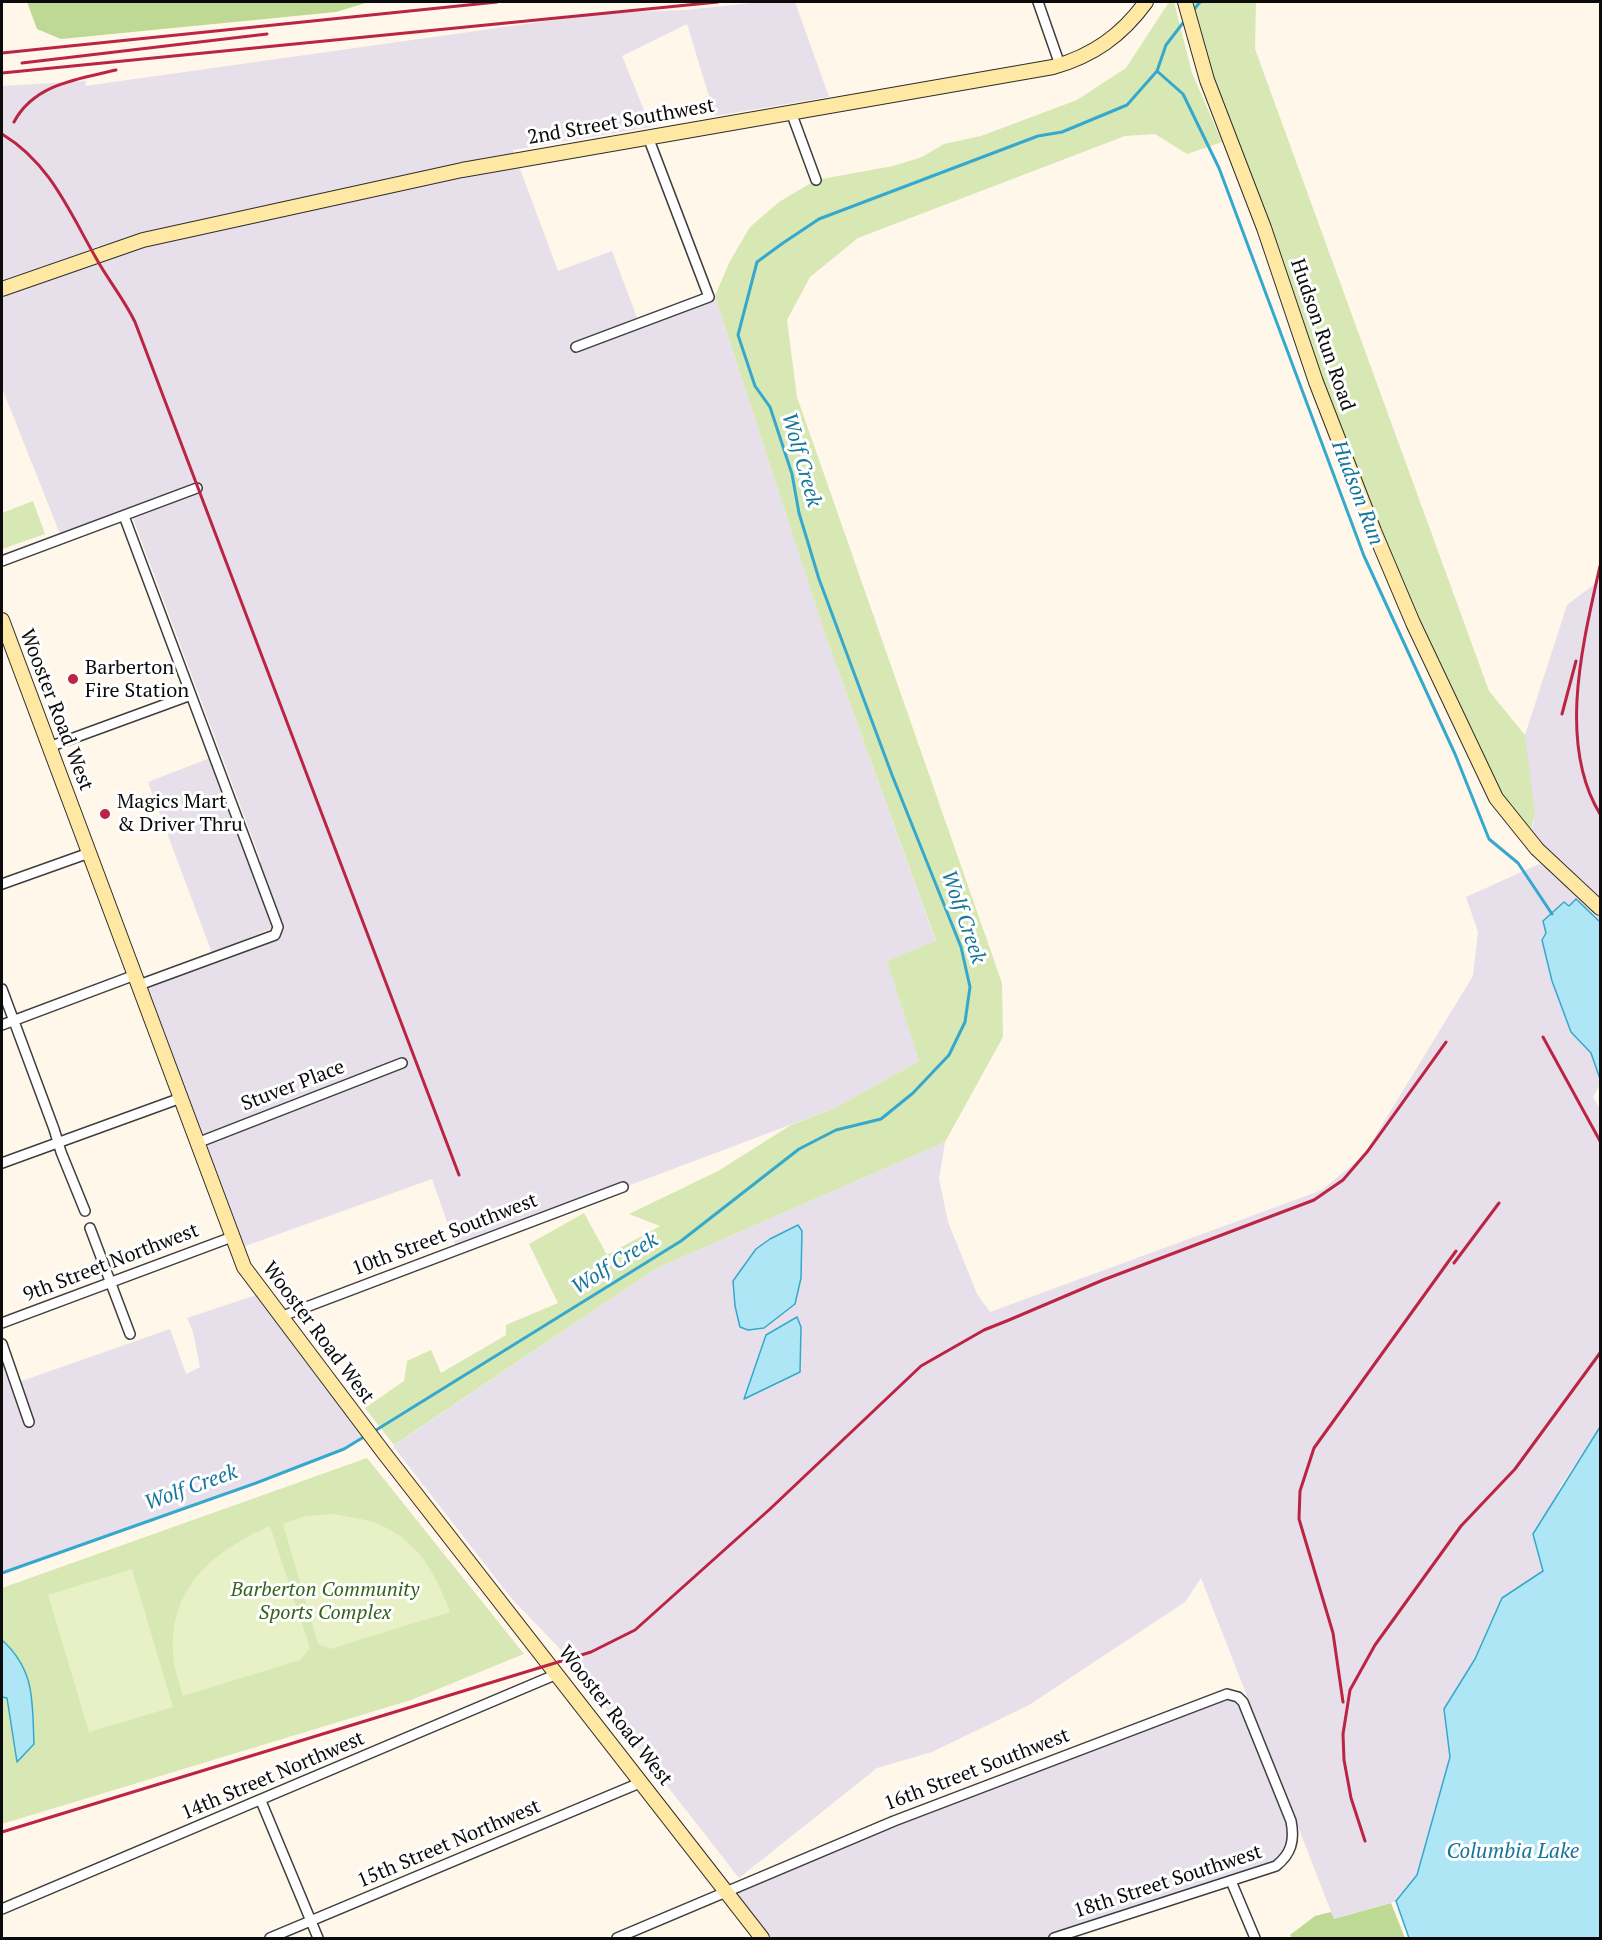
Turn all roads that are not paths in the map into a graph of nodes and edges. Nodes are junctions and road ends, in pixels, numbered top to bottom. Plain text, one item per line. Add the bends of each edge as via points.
1 (1038, 2) edge
2 (1146, 2) edge
3 (1185, 2) edge
4 (1060, 65) junction
5 (791, 112) junction
6 (648, 137) junction
7 (816, 180) dead end
8 (2, 289) edge
9 (576, 346) dead end
10 (197, 488) dead end
11 (124, 516) junction
12 (2, 561) edge
13 (2, 620) edge
14 (191, 695) junction
15 (49, 747) junction
16 (89, 853) junction
17 (2, 884) edge
18 (1600, 908) edge
19 (137, 980) junction
20 (2, 989) edge
21 (13, 1021) junction
22 (2, 1025) edge
23 (402, 1063) dead end
24 (181, 1098) junction
25 (58, 1142) junction
26 (197, 1143) junction
27 (2, 1163) edge
28 (623, 1186) dead end
29 (85, 1211) dead end
30 (90, 1228) dead end
31 (232, 1237) junction
32 (111, 1282) junction
33 (280, 1317) junction
34 (2, 1323) edge
35 (130, 1334) dead end
36 (2, 1344) edge
37 (29, 1422) dead end
38 (557, 1674) junction
39 (642, 1782) junction
40 (261, 1801) junction
41 (1288, 1854) joint
42 (1231, 1881) junction
43 (727, 1891) junction
44 (2, 1909) edge
45 (311, 1922) junction
46 (270, 1938) edge
47 (318, 1938) edge
48 (617, 1938) edge
49 (762, 1938) edge
50 (1054, 1938) edge
51 (1255, 1938) edge

1 - 4 street
2 - 4 main road, 2nd Street Southwest via 1123,30 1104,45
3 - 18 main road, Hudson Run Road via 1207,80 1264,228 1332,425 1426,651 1496,798 1537,849
4 - 5 main road, 2nd Street Southwest
5 - 6 main road, 2nd Street Southwest
5 - 7 street
6 - 8 main road, 2nd Street Southwest via 452,172 143,240
6 - 9 street via 709,297
10 - 11 street
11 - 12 street
11 - 14 street
13 - 15 main road, Wooster Road West
14 - 15 street
14 - 19 street via 278,927 275,935
15 - 16 main road, Wooster Road West
16 - 17 street
16 - 19 main road, Wooster Road West
19 - 21 street
19 - 24 main road, Wooster Road West
20 - 21 street
21 - 22 street
21 - 25 street
23 - 26 street, Stuver Place
24 - 25 street
24 - 26 main road, Wooster Road West
25 - 27 street
25 - 29 street
26 - 31 main road, Wooster Road West
28 - 33 street, 10th Street Southwest
30 - 32 street
31 - 32 street, 9th Street Northwest
31 - 33 main road, Wooster Road West via 244,1267
32 - 34 street, 9th Street Northwest
32 - 35 street
33 - 38 main road, Wooster Road West
36 - 37 street
38 - 39 main road, Wooster Road West
38 - 40 street, 14th Street Northwest
39 - 43 main road, Wooster Road West
39 - 45 street, 15th Street Northwest
40 - 44 street, 14th Street Northwest
40 - 45 street
41 - 42 street, 18th Street Southwest via 1276,1866
41 - 43 street, 16th Street Southwest via 1291,1821 1241,1699 1231,1694 894,1821
42 - 50 street, 18th Street Southwest
42 - 51 street
43 - 48 street, 16th Street Southwest
43 - 49 main road, Wooster Road West
45 - 46 street, 15th Street Northwest
45 - 47 street

